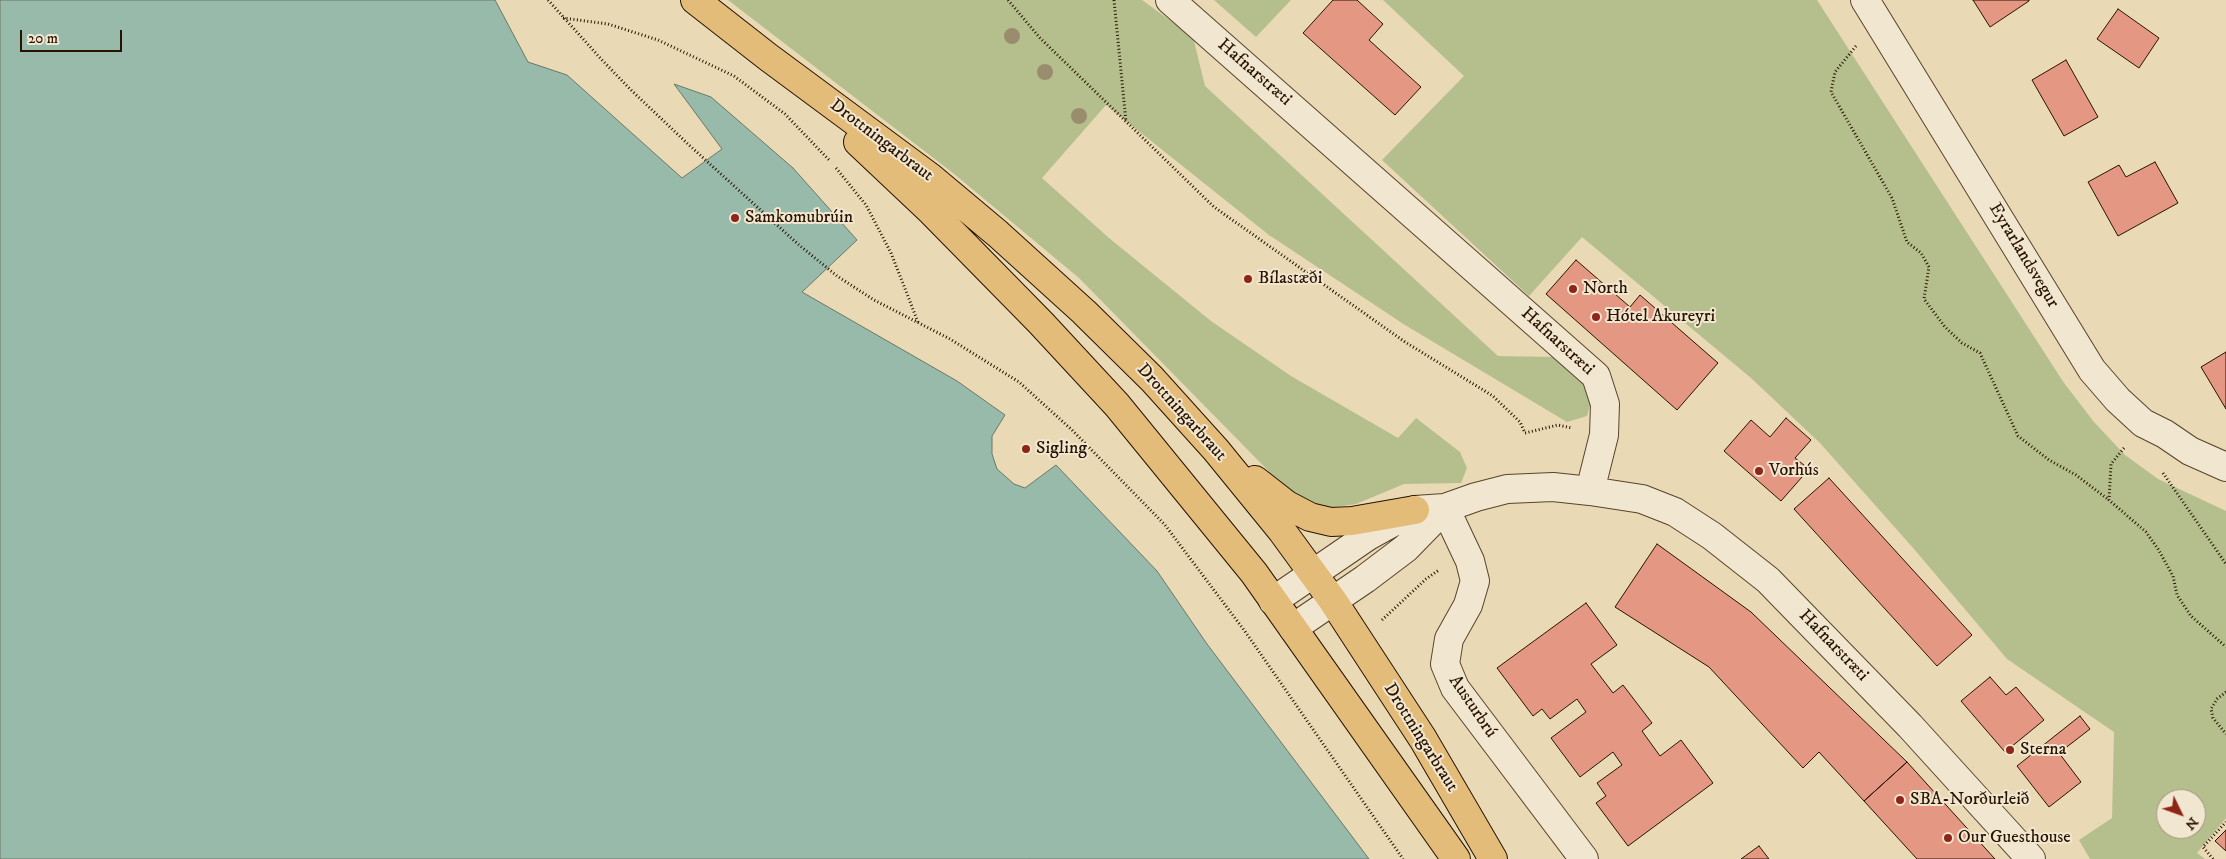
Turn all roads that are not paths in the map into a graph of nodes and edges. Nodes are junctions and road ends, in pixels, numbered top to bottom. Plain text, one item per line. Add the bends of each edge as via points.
1 (695, 0) edge
2 (1170, 0) edge
3 (1865, 0) edge
4 (768, 57) junction
5 (1216, 450) junction
6 (2226, 466) edge
7 (1590, 491) junction
8 (1446, 508) junction
9 (1415, 510) junction
10 (1313, 574) junction
11 (1273, 601) junction
12 (1333, 601) junction
13 (1293, 628) junction
14 (1456, 859) edge
15 (1493, 859) edge
16 (1584, 859) edge
17 (2031, 859) edge

1 - 4 highway, Drottningarbraut
2 - 7 street, Hafnarstræti via 1596,376 1606,404 1604,436
3 - 6 street, Eyrarlandsvegur via 2092,370 2118,400 2154,429 2190,451
4 - 5 highway, Drottningarbraut via 930,177 998,234 1152,379
4 - 11 highway, Drottningarbraut via 929,209 1042,323 1117,405 1224,535
5 - 9 highway via 1287,505 1310,518 1352,521
5 - 10 highway, Drottningarbraut
7 - 8 street via 1552,487 1507,489
7 - 17 street, Hafnarstræti via 1642,499 1675,512 1768,580 1923,740
8 - 9 street
8 - 12 street via 1406,548
8 - 16 street, Austurbrú via 1470,561 1475,581 1468,605 1449,639 1445,664 1455,688
9 - 10 street via 1368,536
10 - 11 street
10 - 12 highway, Drottningarbraut
11 - 13 highway, Drottningarbraut
12 - 13 street
12 - 15 highway, Drottningarbraut via 1423,739
13 - 14 highway, Drottningarbraut

